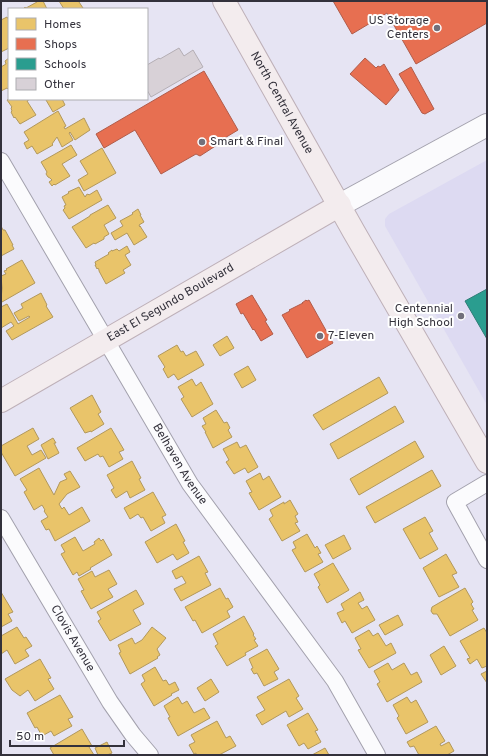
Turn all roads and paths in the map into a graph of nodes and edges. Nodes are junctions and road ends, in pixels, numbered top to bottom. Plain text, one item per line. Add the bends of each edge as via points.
1 (224, 1) edge
2 (487, 126) edge
3 (1, 161) edge
4 (340, 205) junction
5 (105, 340) junction
6 (1, 401) edge
7 (487, 462) edge
8 (487, 483) edge
9 (1, 518) edge
10 (487, 560) edge
11 (150, 755) edge
12 (377, 755) edge

1 - 4 main road, North Central Avenue
2 - 4 main road
3 - 5 street, Belhaven Avenue
4 - 5 main road, East El Segundo Boulevard
4 - 7 main road, North Central Avenue
5 - 6 main road, East El Segundo Boulevard
5 - 12 street, Belhaven Avenue via 190,484 336,680
8 - 10 street via 455,502
9 - 11 street, Clovis Avenue via 110,702

